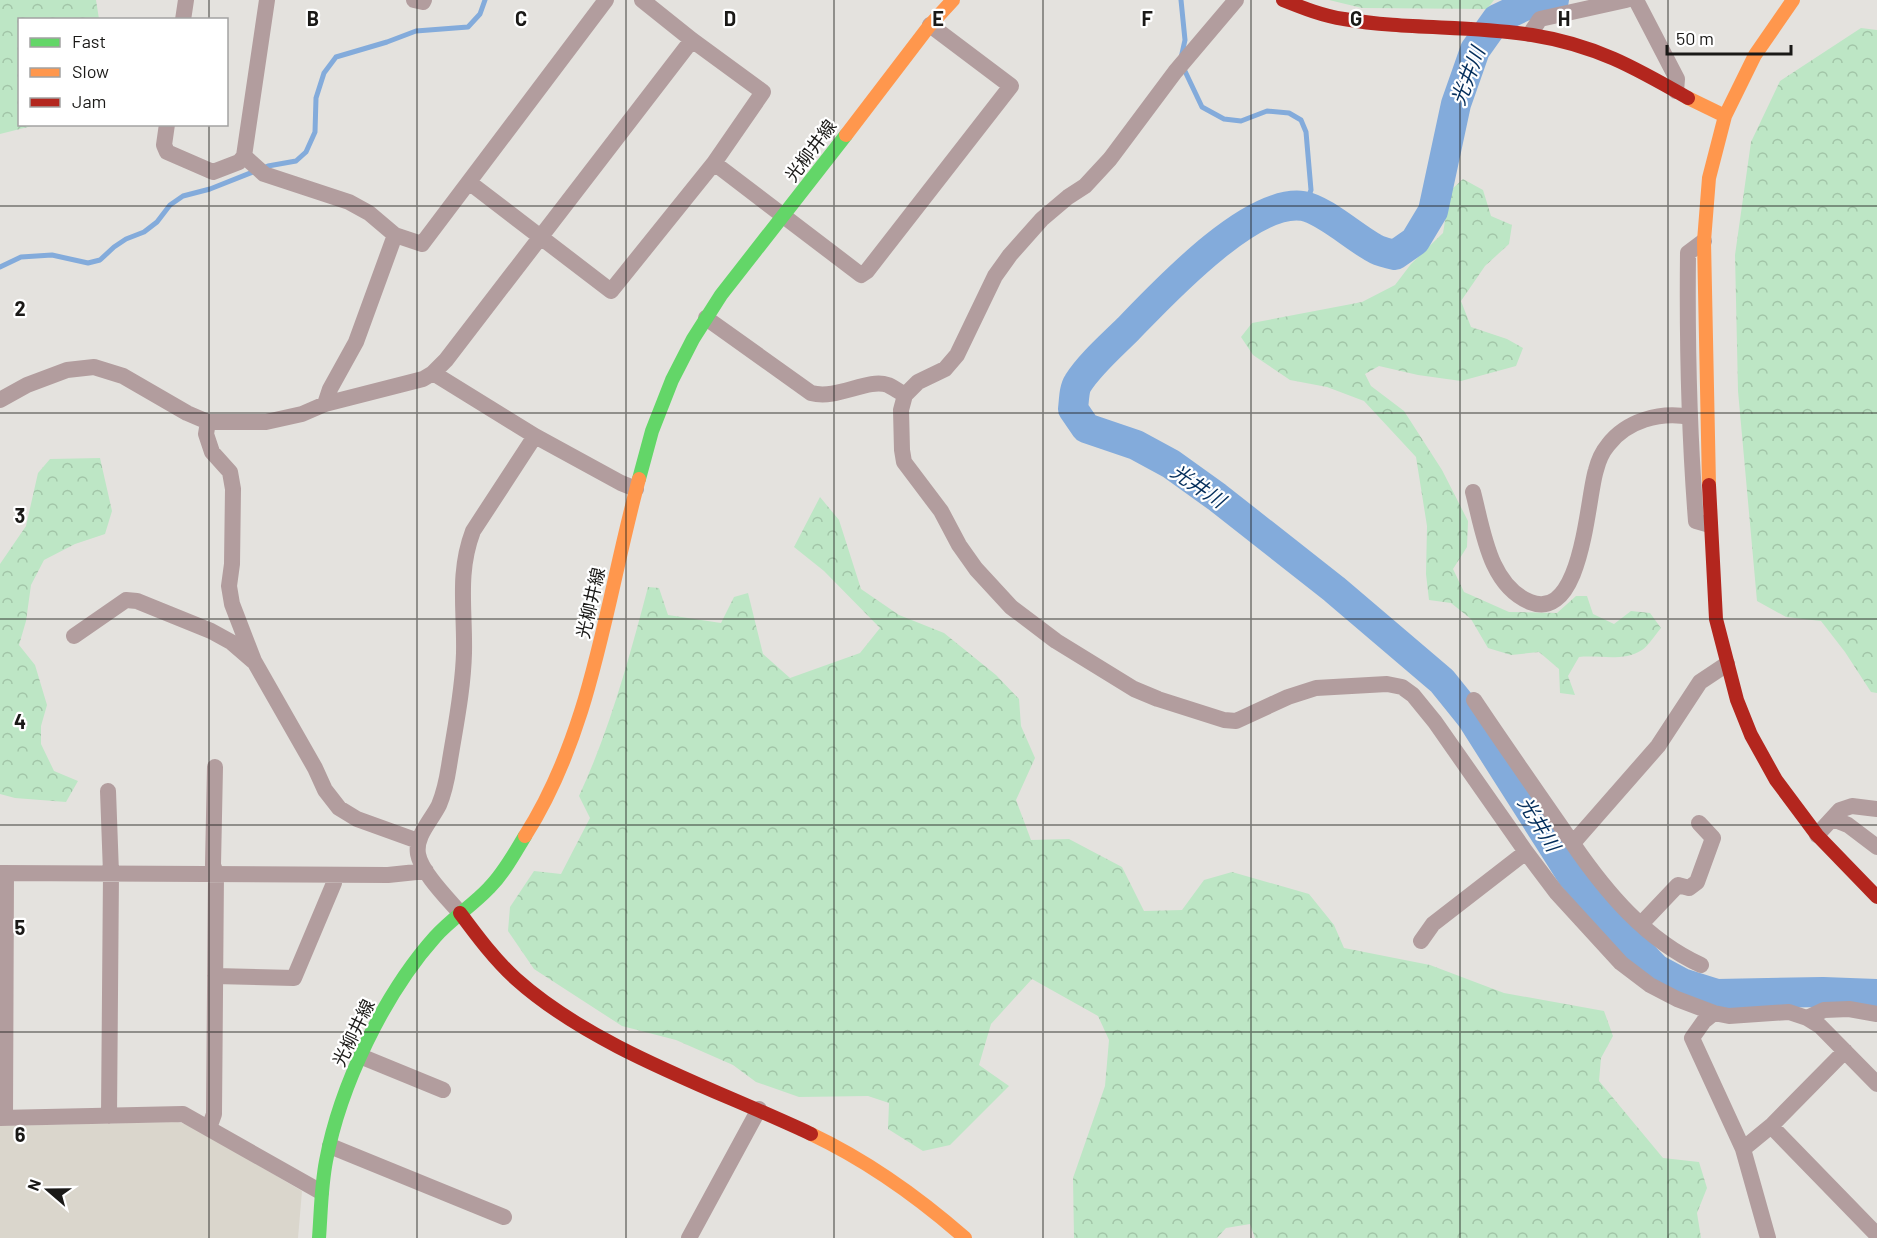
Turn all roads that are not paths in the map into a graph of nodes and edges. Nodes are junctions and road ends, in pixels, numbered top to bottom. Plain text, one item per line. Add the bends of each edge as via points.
1 (186, 0) edge
2 (267, 0) edge
3 (414, 0) edge
4 (424, 0) edge
5 (606, 0) edge
6 (642, 0) edge
7 (953, 0) edge
8 (1236, 0) edge
9 (1283, 0) edge
10 (1626, 0) edge
11 (1636, 0) edge
12 (1793, 0) edge
13 (183, 18) edge
14 (930, 25) junction
15 (1530, 34) junction
16 (692, 40) junction
17 (1676, 91) junction
18 (1725, 116) junction
19 (167, 126) edge
20 (714, 163) junction
21 (254, 165) junction
22 (470, 183) junction
23 (785, 215) junction
24 (395, 235) junction
25 (541, 239) junction
26 (1704, 241) junction
27 (706, 318) junction
28 (433, 374) junction
29 (905, 395) junction
30 (0, 400) edge
31 (325, 404) junction
32 (1690, 417) junction
33 (208, 422) junction
34 (535, 436) junction
35 (636, 489) junction
36 (1473, 492) dead end
37 (1710, 525) junction
38 (74, 636) dead end
39 (254, 661) junction
40 (1727, 664) junction
41 (1474, 700) dead end
42 (215, 767) dead end
43 (108, 791) dead end
44 (1877, 809) edge
45 (1833, 819) junction
46 (1699, 823) dead end
47 (1817, 835) junction
48 (418, 841) junction
49 (1572, 843) junction
50 (1877, 847) edge
51 (1526, 852) junction
52 (426, 871) junction
53 (3, 873) edge
54 (111, 873) junction
55 (216, 873) junction
56 (332, 874) junction
57 (1877, 897) edge
58 (460, 913) junction
59 (1641, 924) junction
60 (1421, 941) dead end
61 (1701, 965) dead end
62 (215, 976) junction
63 (1714, 1013) junction
64 (1877, 1014) edge
65 (1807, 1018) junction
66 (1845, 1051) junction
67 (360, 1056) junction
68 (1877, 1084) edge
69 (443, 1090) dead end
70 (759, 1109) junction
71 (108, 1116) junction
72 (2, 1118) edge
73 (1771, 1126) junction
74 (209, 1128) junction
75 (330, 1146) junction
76 (1743, 1149) junction
77 (321, 1192) junction
78 (504, 1217) dead end
79 (1877, 1235) edge
80 (319, 1238) edge
81 (689, 1238) edge
82 (965, 1238) edge
83 (1768, 1238) edge

1 - 13 street
2 - 21 street
3 - 4 street
5 - 22 street
6 - 16 street
7 - 14 main road, 光柳井線
8 - 29 street via 1110,159 1085,186 1042,219 1010,255 995,276 957,355 945,369 918,382
9 - 15 main road via 1329,17
10 - 15 street via 1540,20
11 - 17 street via 1677,79
12 - 18 main road via 1755,55
14 - 23 main road, 光柳井線
14 - 23 street via 1011,86 957,158 867,272 861,274
15 - 17 main road via 1582,46 1634,67
16 - 20 street via 763,92
16 - 25 street
17 - 18 main road
18 - 26 main road via 1709,178
19 - 21 street via 167,152 213,172 238,162
20 - 23 street
20 - 25 street via 611,291
21 - 24 street via 349,202
22 - 24 street via 422,244
22 - 25 street
23 - 27 main road, 光柳井線
24 - 31 street via 356,342
25 - 28 street
26 - 32 street via 1688,253
26 - 37 main road
27 - 29 street via 812,393 822,396 886,384
27 - 35 main road, 光柳井線 via 672,380
28 - 31 street
28 - 34 street
29 - 51 street via 901,410 904,462 984,579 1011,607 1056,641 1134,689 1224,720 1236,721 1316,688 1387,684 1402,687 1435,722
30 - 33 street via 67,370 94,367 123,376
31 - 33 street via 266,422
32 - 36 street via 1651,417 1625,427 1607,446 1596,470 1584,542 1573,576 1561,594 1549,602 1534,604 1521,598 1497,572
32 - 37 street via 1696,521
33 - 39 street via 206,434 212,452 230,472 233,489 229,586
34 - 35 street
34 - 48 street via 473,531 466,549 462,575 461,693 447,781 439,805
35 - 58 main road, 光柳井線 via 586,696 552,790 496,880
37 - 40 main road via 1716,619
38 - 39 street via 126,600 137,601 211,631
39 - 48 street via 325,790 339,808 357,819
40 - 47 main road via 1751,735 1776,780
40 - 49 street via 1700,682 1658,746
41 - 49 street
42 - 55 street
43 - 54 street
44 - 45 street via 1852,806 1840,810
45 - 47 street
45 - 50 street
46 - 59 street via 1713,838 1697,882 1689,888 1678,885
47 - 57 main road
48 - 52 street via 418,856
49 - 59 street via 1612,895
51 - 60 street via 1433,924
51 - 63 street via 1556,892 1622,963 1650,985
52 - 56 street
52 - 58 street
53 - 54 street
53 - 72 street
54 - 55 street
54 - 71 street
55 - 56 street
55 - 62 street
56 - 62 street via 334,883 294,978
58 - 67 main road, 光柳井線 via 430,942 400,982
58 - 70 main road via 506,970 570,1018 612,1044
59 - 61 street via 1680,956
62 - 74 street via 214,1114
63 - 65 street via 1729,1016 1788,1012
63 - 76 street via 1692,1038
64 - 65 street via 1824,1010
65 - 66 street
66 - 68 street
66 - 73 street
67 - 69 street
67 - 75 main road, 光柳井線
70 - 81 street
70 - 82 main road via 902,1185
71 - 72 street
71 - 74 street via 183,1114
73 - 76 street
73 - 79 street
74 - 77 street
75 - 77 main road, 光柳井線
75 - 78 street
76 - 83 street
77 - 80 main road, 光柳井線

